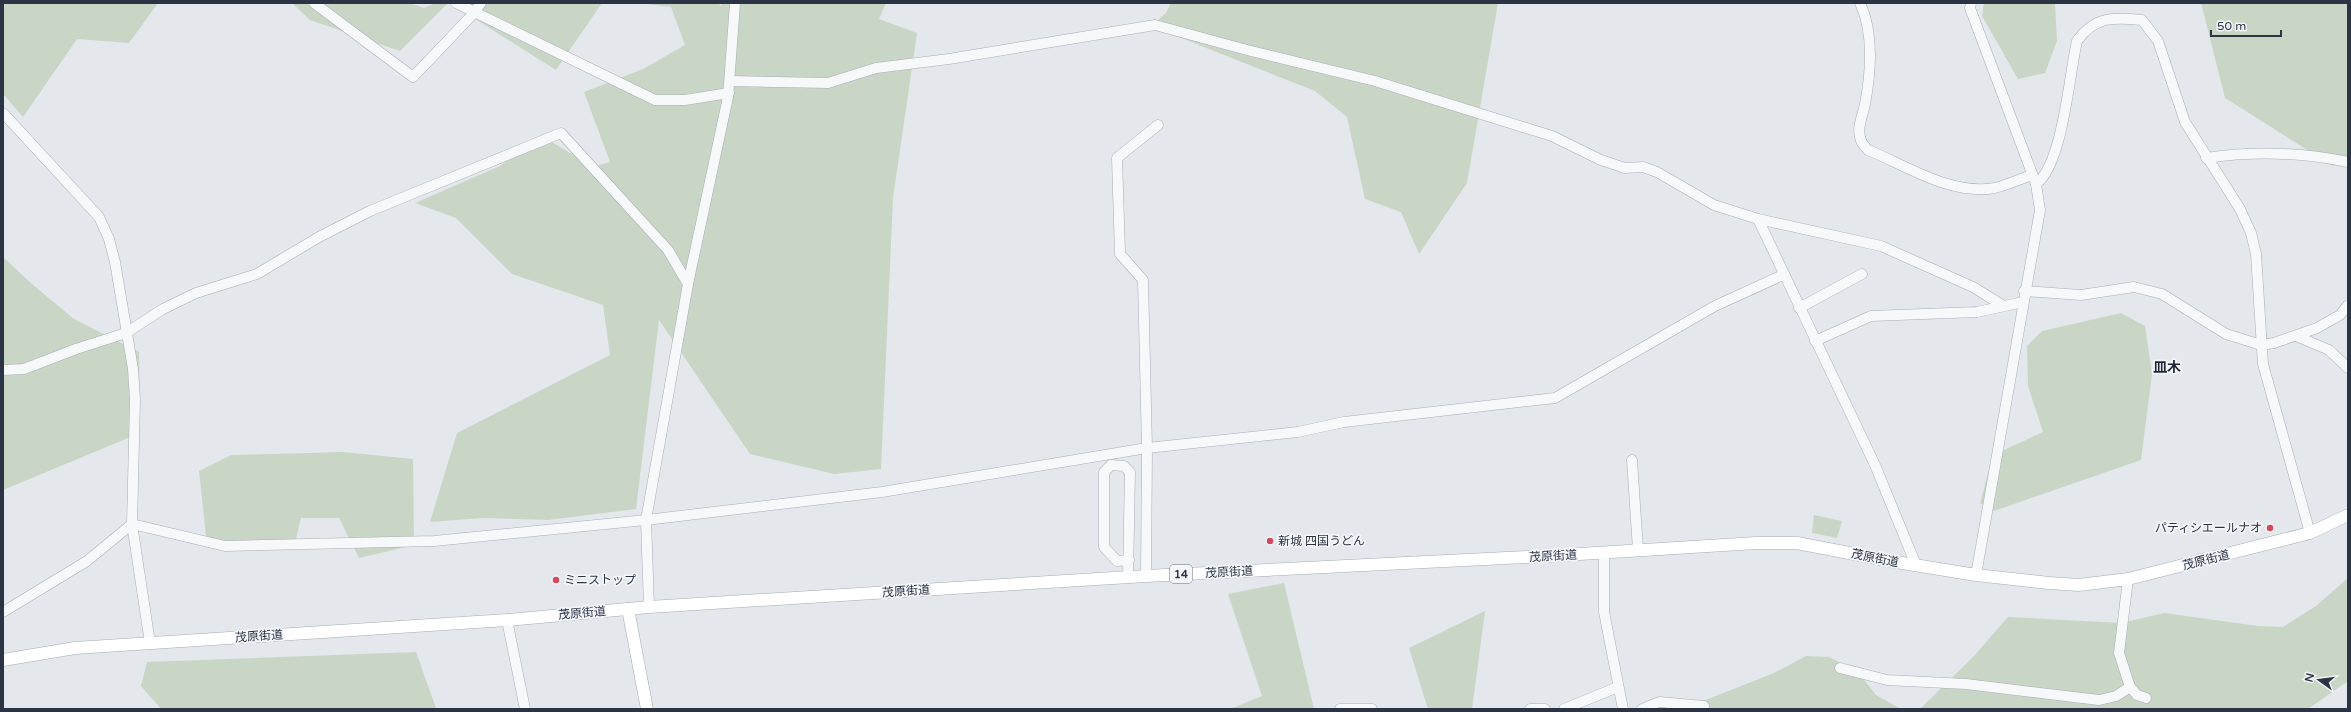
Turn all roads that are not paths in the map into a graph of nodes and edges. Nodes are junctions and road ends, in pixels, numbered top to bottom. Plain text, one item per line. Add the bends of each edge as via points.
1 (314, 3) edge
2 (456, 3) edge
3 (481, 3) edge
4 (735, 3) edge
5 (1860, 3) edge
6 (1971, 3) edge
7 (474, 13) junction
8 (730, 81) junction
9 (729, 93) junction
10 (3, 113) edge
11 (1158, 125) dead end
12 (2206, 158) junction
13 (2348, 162) edge
14 (2034, 180) junction
15 (1758, 219) junction
16 (1862, 274) dead end
17 (1783, 275) junction
18 (688, 284) junction
19 (2024, 291) junction
20 (2023, 302) junction
21 (2002, 305) junction
22 (2348, 305) edge
23 (1799, 308) junction
24 (126, 333) junction
25 (2296, 336) junction
26 (1814, 341) junction
27 (2260, 345) junction
28 (2348, 368) edge
29 (3, 370) edge
30 (1147, 448) junction
31 (1632, 460) dead end
32 (2348, 515) edge
33 (646, 520) junction
34 (132, 524) junction
35 (2310, 533) junction
36 (1638, 550) junction
37 (1604, 553) junction
38 (1129, 560) junction
39 (1916, 565) junction
40 (1976, 575) junction
41 (1146, 576) junction
42 (1128, 577) junction
43 (2128, 580) junction
44 (649, 608) junction
45 (628, 609) junction
46 (3, 612) edge
47 (507, 620) junction
48 (150, 643) junction
49 (3, 660) edge
50 (1840, 668) dead end
51 (1618, 687) junction
52 (2130, 687) junction
53 (2146, 698) dead end
54 (1704, 706) dead end
55 (524, 709) edge
56 (647, 709) edge
57 (1340, 709) edge
58 (1372, 709) edge
59 (1530, 709) edge
60 (1544, 709) edge
61 (1564, 709) edge
62 (1623, 709) edge
63 (1642, 709) edge

1 - 7 street via 413,77
2 - 7 street
3 - 7 street
4 - 8 street
5 - 14 street via 1865,15 1869,42 1869,73 1859,128 1862,144 1868,150 1951,187 1995,188
6 - 14 street via 1970,8
7 - 9 street via 655,100 685,100
8 - 9 street
8 - 15 street via 828,83 876,68 949,60 1155,25 1375,81 1552,136 1601,160 1625,168 1643,167 1657,172 1714,205
9 - 18 street
10 - 24 street via 99,217 109,239 115,262
11 - 30 street via 1117,158 1120,254 1143,280
12 - 13 street via 2236,153 2288,153
12 - 14 street via 2185,122 2158,41 2142,20 2115,17 2086,30 2077,41 2060,133 2042,179
12 - 27 street via 2240,209 2251,233 2256,254
14 - 19 street via 2040,210
15 - 17 street
15 - 21 street via 1881,246 1973,286
16 - 23 street
17 - 23 street
17 - 30 street via 1715,306 1555,398 1344,422 1298,432
18 - 24 street via 668,250 561,133 370,211 319,237 257,274 196,294 163,309
18 - 33 street
19 - 20 street
19 - 27 street via 2081,295 2134,287 2162,294 2226,334
20 - 21 street
20 - 40 street
21 - 26 street via 1977,312 1871,316
22 - 25 street via 2340,315
23 - 26 street
24 - 29 street via 24,369
24 - 34 street via 133,369 135,400
25 - 27 street
25 - 28 street via 2329,350
26 - 39 street via 1874,465
27 - 35 street
30 - 33 street via 882,492
30 - 41 street
31 - 36 street
32 - 35 main road, 茂原街道 / 14
33 - 34 street via 434,541 225,546
33 - 44 street
34 - 46 street via 87,561
34 - 48 street
35 - 43 main road, 茂原街道 / 14
36 - 37 main road, 茂原街道 / 14
36 - 39 main road, 茂原街道 / 14 via 1756,542 1797,543
37 - 41 main road, 茂原街道 / 14
37 - 51 street via 1604,612
38 - 38 street via 1130,472 1124,466 1111,465 1104,472 1104,547 1117,561
38 - 42 street
39 - 40 main road, 茂原街道 / 14
40 - 43 main road, 茂原街道 / 14 via 2049,583 2080,584
41 - 42 main road, 茂原街道 / 14
42 - 44 main road, 茂原街道 / 14
43 - 52 street via 2119,653
44 - 45 main road, 茂原街道 / 14
45 - 47 main road, 茂原街道 / 14
45 - 56 main road
47 - 48 main road, 茂原街道 / 14
47 - 55 street
48 - 49 main road, 茂原街道 / 14 via 75,648
50 - 52 street via 1887,680 1966,684 2099,700 2116,696
51 - 61 street
51 - 62 street
52 - 53 street via 2137,695
54 - 63 street via 1659,702
57 - 58 street
59 - 60 street

